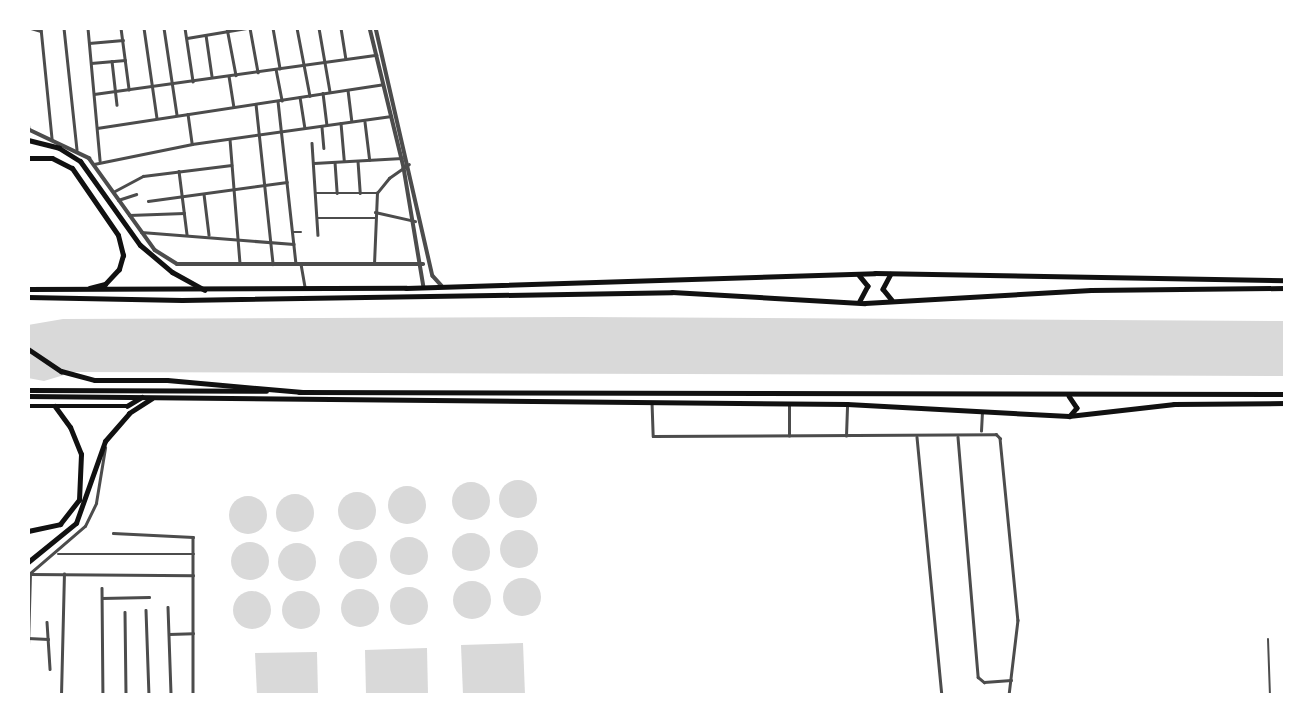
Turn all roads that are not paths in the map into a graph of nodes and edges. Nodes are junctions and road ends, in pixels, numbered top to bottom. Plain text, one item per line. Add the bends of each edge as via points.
1 (31, 28) edge
2 (64, 28) edge
3 (88, 28) edge
4 (121, 28) edge
5 (144, 28) edge
6 (164, 28) edge
7 (185, 28) edge
8 (204, 28) edge
9 (248, 28) edge
10 (273, 28) edge
11 (297, 28) edge
12 (319, 28) edge
13 (341, 28) edge
14 (370, 28) edge
15 (376, 28) edge
16 (41, 29) edge
17 (228, 29) edge
18 (206, 35) junction
19 (187, 38) junction
20 (123, 40) junction
21 (89, 43) junction
22 (376, 55) junction
23 (346, 59) junction
24 (125, 60) junction
25 (112, 61) junction
26 (325, 62) junction
27 (91, 63) junction
28 (304, 65) junction
29 (278, 69) junction
30 (258, 72) junction
31 (236, 75) junction
32 (229, 76) junction
33 (213, 78) junction
34 (193, 81) junction
35 (173, 83) junction
36 (383, 84) junction
37 (152, 86) junction
38 (129, 89) junction
39 (348, 90) junction
40 (116, 91) junction
41 (330, 92) junction
42 (323, 93) junction
43 (94, 94) junction
44 (310, 96) junction
45 (300, 97) junction
46 (280, 100) junction
47 (256, 104) junction
48 (117, 105) dead end
49 (234, 107) junction
50 (188, 114) junction
51 (177, 116) junction
52 (391, 116) junction
53 (157, 119) junction
54 (365, 120) junction
55 (28, 121) edge
56 (352, 122) junction
57 (341, 123) junction
58 (327, 125) junction
59 (322, 126) junction
60 (97, 128) junction
61 (304, 128) junction
62 (28, 129) edge
63 (282, 132) junction
64 (259, 135) junction
65 (52, 138) junction
66 (230, 139) junction
67 (28, 140) edge
68 (312, 143) dead end
69 (192, 144) junction
70 (324, 148) dead end
71 (77, 149) junction
72 (402, 158) junction
73 (28, 159) edge
74 (100, 160) junction
75 (370, 160) junction
76 (344, 161) junction
77 (358, 161) junction
78 (335, 162) junction
79 (314, 163) junction
80 (94, 164) junction
81 (232, 164) junction
82 (409, 164) junction
83 (404, 168) junction
84 (179, 172) junction
85 (287, 182) junction
86 (265, 185) junction
87 (234, 190) junction
88 (113, 192) junction
89 (316, 192) junction
90 (337, 193) junction
91 (360, 193) junction
92 (377, 193) junction
93 (136, 194) dead end
94 (204, 194) junction
95 (182, 197) junction
96 (118, 200) junction
97 (148, 201) dead end
98 (375, 212) junction
99 (184, 213) junction
100 (128, 215) junction
101 (317, 218) junction
102 (375, 218) junction
103 (415, 221) junction
104 (141, 232) junction
105 (293, 232) junction
106 (300, 232) dead end
107 (187, 234) junction
108 (209, 235) junction
109 (318, 235) dead end
110 (238, 238) junction
111 (271, 242) junction
112 (294, 244) junction
113 (274, 264) junction
114 (299, 264) junction
115 (374, 264) junction
116 (424, 264) junction
117 (240, 265) junction
118 (895, 273) junction
119 (856, 274) junction
120 (1285, 280) edge
121 (442, 286) junction
122 (305, 287) junction
123 (424, 287) junction
124 (89, 288) junction
125 (1285, 288) edge
126 (28, 289) edge
127 (44, 289) junction
128 (204, 290) junction
129 (28, 297) edge
130 (44, 298) junction
131 (895, 301) junction
132 (856, 302) junction
133 (28, 349) edge
134 (28, 390) edge
135 (302, 392) junction
136 (1285, 394) edge
137 (28, 396) edge
138 (1069, 396) junction
139 (142, 397) junction
140 (152, 398) junction
141 (652, 402) junction
142 (1285, 403) edge
143 (789, 404) junction
144 (847, 404) junction
145 (28, 406) edge
146 (55, 406) junction
147 (982, 414) junction
148 (1069, 416) junction
149 (981, 431) junction
150 (789, 436) junction
151 (846, 436) junction
152 (917, 436) junction
153 (958, 436) junction
154 (105, 441) junction
155 (28, 531) edge
156 (113, 533) dead end
157 (58, 554) junction
158 (194, 554) junction
159 (28, 562) edge
160 (64, 574) junction
161 (29, 575) edge
162 (193, 575) junction
163 (102, 587) dead end
164 (149, 597) dead end
165 (102, 598) junction
166 (169, 607) dead end
167 (146, 610) dead end
168 (125, 612) dead end
169 (47, 622) dead end
170 (193, 633) junction
171 (169, 634) junction
172 (28, 638) edge
173 (48, 639) junction
174 (1268, 639) dead end
175 (28, 645) edge
176 (50, 668) dead end
177 (1011, 680) junction
178 (61, 695) edge
179 (103, 695) edge
180 (126, 695) edge
181 (149, 695) edge
182 (171, 695) edge
183 (193, 695) edge
184 (942, 695) edge
185 (1009, 695) edge
186 (1270, 695) edge

1 - 16 street
2 - 71 street
3 - 21 street
4 - 20 street
5 - 37 street
6 - 35 street
7 - 19 street
8 - 18 street
9 - 17 street
9 - 30 street
10 - 29 street
11 - 28 street
12 - 26 street
13 - 23 street
14 - 22 street
15 - 82 street
16 - 65 street
17 - 18 street
17 - 31 street
18 - 19 street
18 - 33 street
19 - 34 street
20 - 21 street
20 - 24 street
21 - 27 street
22 - 23 street
22 - 36 street
23 - 26 street
24 - 25 street
24 - 38 street
25 - 27 street
25 - 40 street
26 - 28 street
26 - 41 street
27 - 43 street
28 - 29 street
28 - 44 street
29 - 30 street
29 - 46 street
30 - 31 street
31 - 32 street
32 - 33 street
32 - 49 street
33 - 34 street
34 - 35 street
35 - 37 street
35 - 51 street
36 - 39 street
36 - 52 street
37 - 38 street
37 - 53 street
38 - 40 street
39 - 41 street
39 - 56 street
40 - 43 street
40 - 48 street
41 - 42 street
42 - 44 street
42 - 58 street
43 - 60 street
44 - 45 street
45 - 46 street
45 - 61 street
46 - 47 street
46 - 63 street
47 - 49 street
47 - 64 street
49 - 50 street
50 - 51 street
50 - 69 street
51 - 53 street
52 - 54 street
52 - 72 street
53 - 60 street
54 - 56 street
54 - 75 street
55 - 62 street
56 - 57 street
57 - 58 street
57 - 76 street
58 - 59 street
59 - 61 street
59 - 70 street
60 - 74 street
61 - 63 street
62 - 65 street
63 - 64 street
63 - 85 street
64 - 66 street
64 - 86 street
65 - 71 street
66 - 69 street
66 - 81 street
67 - 128 highway via 59,148 80,161 140,245 172,272
68 - 79 street
69 - 74 street
71 - 80 street
72 - 75 street
72 - 83 street
73 - 124 highway via 52,158 72,168 118,235 123,250 119,269 105,284
74 - 80 street
75 - 77 street
76 - 77 street
76 - 78 street
77 - 91 street
78 - 79 street
78 - 90 street
79 - 89 street
80 - 88 street
81 - 84 street
81 - 87 street
82 - 83 street
82 - 121 street via 433,276
83 - 92 street
83 - 103 street
84 - 88 street via 138,178
84 - 95 street
85 - 86 street
85 - 105 street
86 - 87 street
86 - 111 street
87 - 94 street
87 - 110 street
88 - 96 street
89 - 90 street
89 - 101 street
90 - 91 street
91 - 92 street
92 - 98 street
93 - 96 street
94 - 95 street
94 - 108 street
95 - 97 street
95 - 99 street
96 - 100 street
98 - 102 street
98 - 103 street
99 - 100 street
99 - 107 street
100 - 104 street
101 - 102 street
101 - 109 street
102 - 115 street
103 - 116 street
104 - 107 street
104 - 117 street via 160,255 177,264
105 - 106 street
105 - 112 street
107 - 108 street
108 - 110 street
110 - 111 street
110 - 117 street
111 - 112 street
111 - 113 street
112 - 114 street
113 - 114 street
113 - 117 street
114 - 115 street
114 - 122 street
115 - 116 street
116 - 123 street
118 - 119 main road
118 - 120 main road
118 - 131 main road via 883,285 884,294
119 - 121 main road
119 - 132 main road via 868,286 864,299
121 - 123 main road
122 - 123 main road
122 - 128 main road
124 - 127 main road
124 - 128 main road
125 - 131 main road via 1104,290
126 - 127 main road
127 - 130 main road
129 - 130 main road
130 - 132 main road via 671,292
131 - 132 main road
133 - 135 highway via 61,371 103,380 167,380
134 - 135 main road
135 - 138 main road
136 - 138 main road
137 - 139 main road
138 - 148 main road via 1077,408
139 - 140 main road
139 - 146 main road via 127,406
140 - 141 main road
140 - 154 highway via 129,413
141 - 143 main road
141 - 150 street via 653,436
142 - 148 main road via 1174,404
143 - 144 main road
143 - 150 street
144 - 147 main road
144 - 151 street
145 - 146 main road
146 - 155 highway via 81,454 79,500 60,524
147 - 148 main road
147 - 149 street
149 - 153 street
149 - 177 street via 1000,438 1018,620
150 - 151 street
151 - 152 street
152 - 153 street
152 - 184 street
153 - 177 street via 978,677 984,682
154 - 157 street via 92,514
154 - 159 highway via 80,517
156 - 158 street via 188,534 194,539
157 - 158 street
157 - 161 street
158 - 162 street
160 - 161 street
160 - 162 street
160 - 178 street
161 - 172 street
162 - 170 street
163 - 165 street
164 - 165 street
165 - 179 street
166 - 171 street
167 - 181 street
168 - 180 street
169 - 173 street
170 - 171 street
170 - 183 street
171 - 182 street
172 - 173 street
172 - 175 street
173 - 176 street
174 - 186 lane
177 - 185 street

